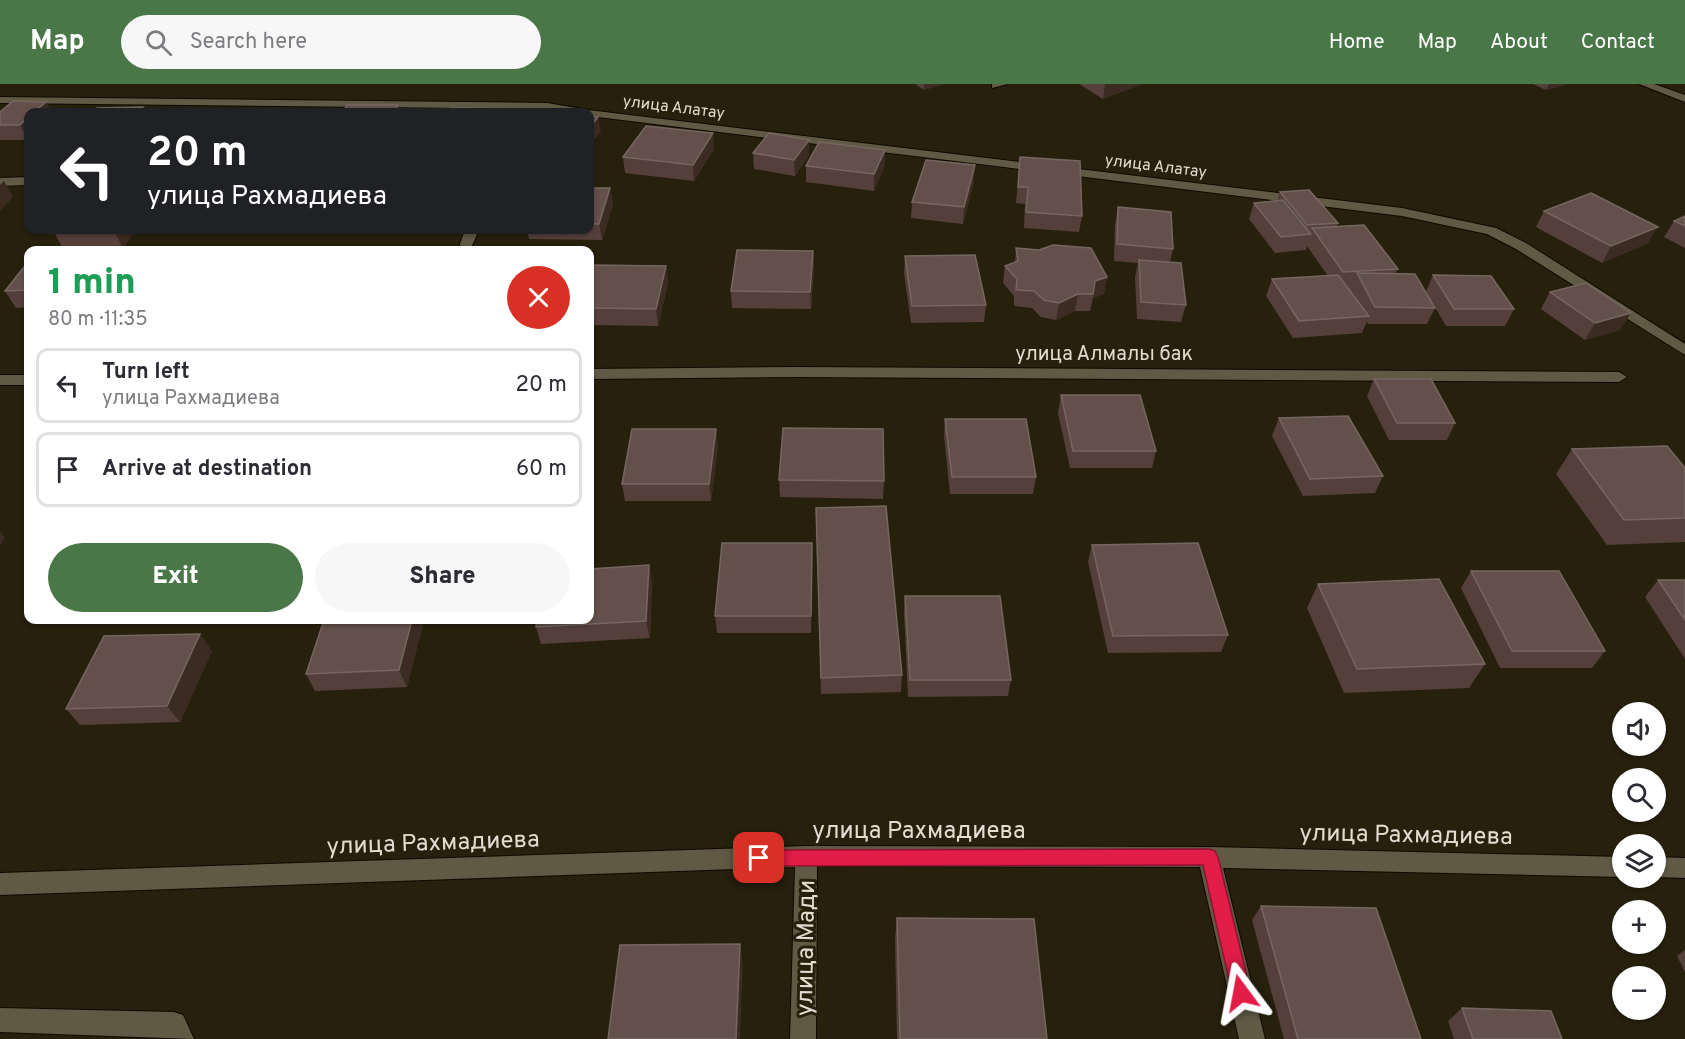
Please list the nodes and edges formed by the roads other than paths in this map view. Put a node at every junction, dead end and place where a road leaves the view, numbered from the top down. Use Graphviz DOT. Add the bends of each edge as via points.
graph roads {
  1 [pos="1644,84"];
  2 [pos="1685,99"];
  3 [pos="0,100"];
  4 [pos="559,108"];
  5 [pos="594,113"];
  6 [pos="0,182"];
  7 [pos="24,182"];
  8 [pos="1685,351"];
  9 [pos="594,374"];
  10 [pos="1618,377"];
  11 [pos="0,380"];
  12 [pos="24,380"];
  13 [pos="806,856"];
  14 [pos="1209,857"];
  15 [pos="1612,867"];
  16 [pos="1666,867"];
  17 [pos="1685,868"];
  18 [pos="0,884"];
  19 [pos="0,1020"];
  20 [pos="182,1039"];
  21 [pos="803,1039"];
  22 [pos="1252,1039"];
  1 -- 2 [label="street"];
  3 -- 4 [label="street"];
  5 -- 8 [label="street, улица Алатау" via="1402,212 1448,221 1491,231 1521,246"];
  6 -- 7 [label="street"];
  9 -- 10 [label="street, улица Алмалы бак"];
  11 -- 12 [label="street"];
  13 -- 14 [label="street, улица Рахмадиева"];
  13 -- 18 [label="street, улица Рахмадиева"];
  13 -- 21 [label="street, улица Мади"];
  14 -- 15 [label="street, улица Рахмадиева"];
  14 -- 22 [label="street"];
  16 -- 17 [label="street"];
  19 -- 20 [label="street" via="174,1024"];
}
